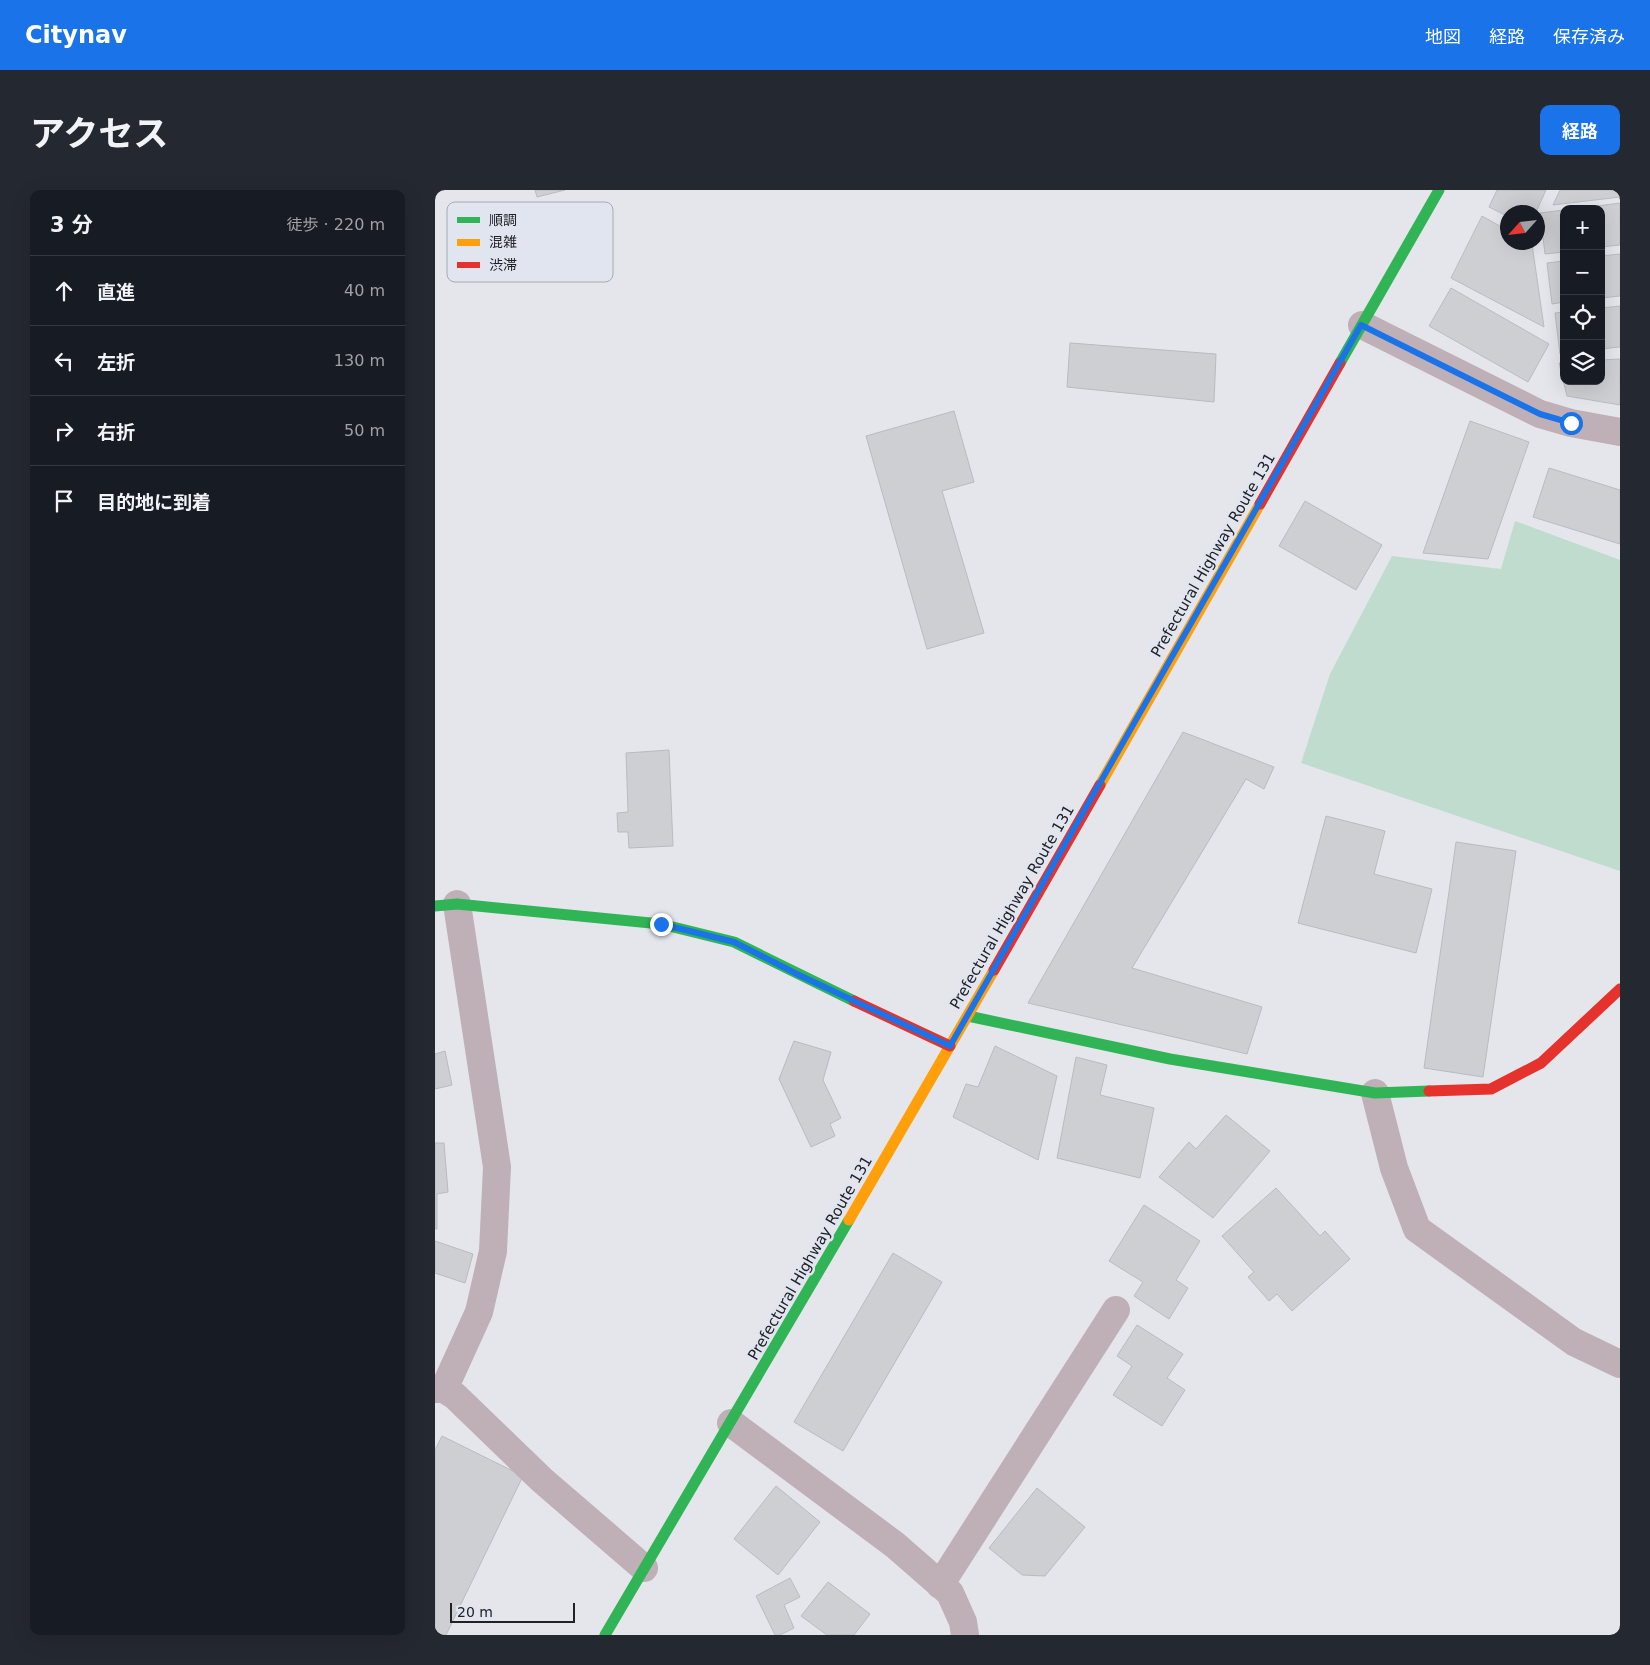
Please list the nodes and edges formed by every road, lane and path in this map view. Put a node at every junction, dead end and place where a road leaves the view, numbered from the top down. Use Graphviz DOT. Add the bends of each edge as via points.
graph roads {
  1 [pos="1439,190"];
  2 [pos="1361,325"];
  3 [pos="1620,432"];
  4 [pos="446,905"];
  5 [pos="1620,989"];
  6 [pos="968,1016"];
  7 [pos="950,1046"];
  8 [pos="1375,1093"];
  9 [pos="1116,1310"];
  10 [pos="1620,1364"];
  11 [pos="439,1389"];
  12 [pos="731,1423"];
  13 [pos="644,1568"];
  14 [pos="940,1585"];
  15 [pos="605,1635"];
  16 [pos="965,1635"];
  1 -- 2 [label="main road, Prefectural Highway Route 131"];
  2 -- 3 [label="street" via="1540,414"];
  2 -- 6 [label="main road, Prefectural Highway Route 131"];
  4 -- 7 [label="main road" via="661,924 734,942"];
  4 -- 11 [label="street" via="497,1167 493,1251 479,1312"];
  5 -- 8 [label="main road" via="1541,1063 1491,1089"];
  6 -- 7 [label="main road, Prefectural Highway Route 131"];
  6 -- 8 [label="main road" via="1170,1059"];
  7 -- 12 [label="main road, Prefectural Highway Route 131"];
  8 -- 10 [label="street" via="1394,1168 1417,1229 1574,1342"];
  9 -- 14 [label="street"];
  11 -- 13 [label="street" via="455,1396 542,1480"];
  12 -- 13 [label="main road, Prefectural Highway Route 131"];
  12 -- 14 [label="street" via="895,1545"];
  13 -- 15 [label="main road, Prefectural Highway Route 131"];
  14 -- 16 [label="street" via="950,1593"];
}
